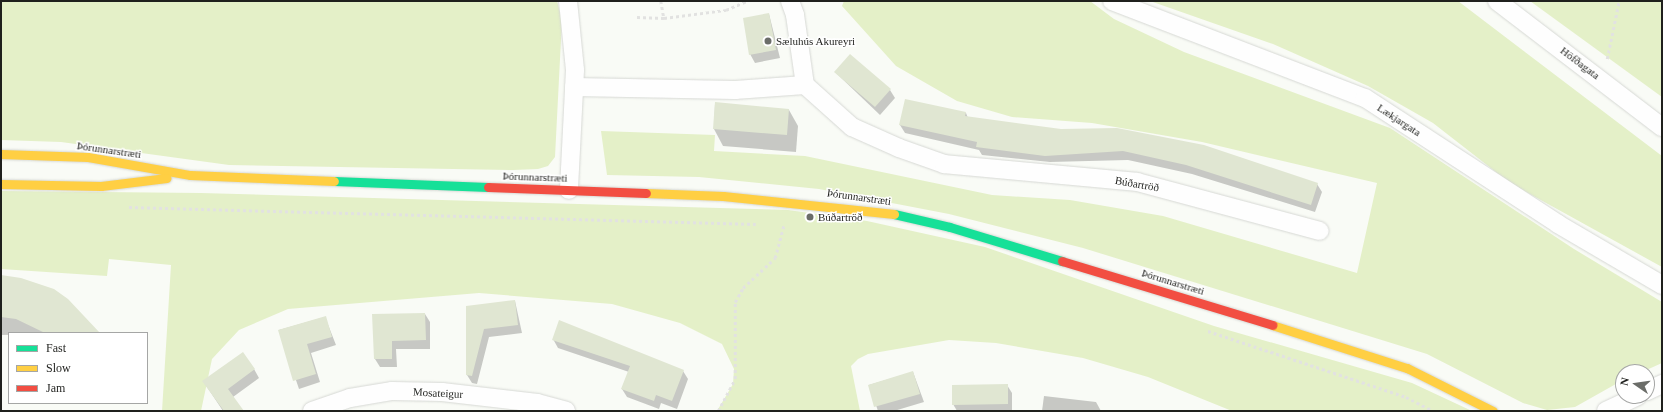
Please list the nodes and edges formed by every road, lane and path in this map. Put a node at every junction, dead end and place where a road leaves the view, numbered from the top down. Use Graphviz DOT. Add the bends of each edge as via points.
graph roads {
  1 [pos="568,1"];
  2 [pos="661,1"];
  3 [pos="747,1"];
  4 [pos="790,1"];
  5 [pos="1112,1"];
  6 [pos="1497,1"];
  7 [pos="1619,1"];
  8 [pos="637,17"];
  9 [pos="664,18"];
  10 [pos="1602,80"];
  11 [pos="805,85"];
  12 [pos="574,87"];
  13 [pos="1662,127"];
  14 [pos="1,154"];
  15 [pos="190,175"];
  16 [pos="1,184"];
  17 [pos="569,190"];
  18 [pos="788,200"];
  19 [pos="121,207"];
  20 [pos="761,224"];
  21 [pos="776,224"];
  22 [pos="784,224"];
  23 [pos="791,225"];
  24 [pos="1320,231"];
  25 [pos="1662,286"];
  26 [pos="1203,329"];
  27 [pos="1621,404"];
  28 [pos="312,411"];
  29 [pos="566,411"];
  30 [pos="718,411"];
  31 [pos="1434,411"];
  32 [pos="1493,411"];
  33 [pos="1606,411"];
  1 -- 12 [label="street"];
  2 -- 9 [label="path"];
  3 -- 9 [label="path" via="726,10"];
  4 -- 11 [label="street" via="795,15"];
  5 -- 25 [label="street, Lækjargata" via="1365,98 1558,224"];
  6 -- 10 [label="street, Höfðagata"];
  7 -- 10 [label="path"];
  8 -- 9 [label="path"];
  10 -- 13 [label="street, Höfðagata"];
  11 -- 12 [label="street" via="735,90"];
  11 -- 24 [label="street, Búðartröð" via="852,127 944,164 1137,182"];
  12 -- 17 [label="street"];
  14 -- 15 [label="street, Þórunnarstræti" via="88,157"];
  15 -- 16 [label="street, Þórunnarstræti" via="101,186"];
  15 -- 17 [label="street, Þórunnarstræti"];
  17 -- 18 [label="street, Þórunnarstræti"];
  18 -- 22 [label="path"];
  18 -- 32 [label="street, Þórunnarstræti" via="880,211 950,227 1407,368"];
  19 -- 20 [label="path"];
  21 -- 22 [label="path"];
  22 -- 23 [label="path"];
  22 -- 30 [label="path" via="775,258 743,288 735,302 735,379"];
  26 -- 31 [label="path" via="1406,397"];
  27 -- 33 [label="street"];
  28 -- 29 [label="street, Mosateigur" via="350,398 392,391 442,392 537,403"];
}
